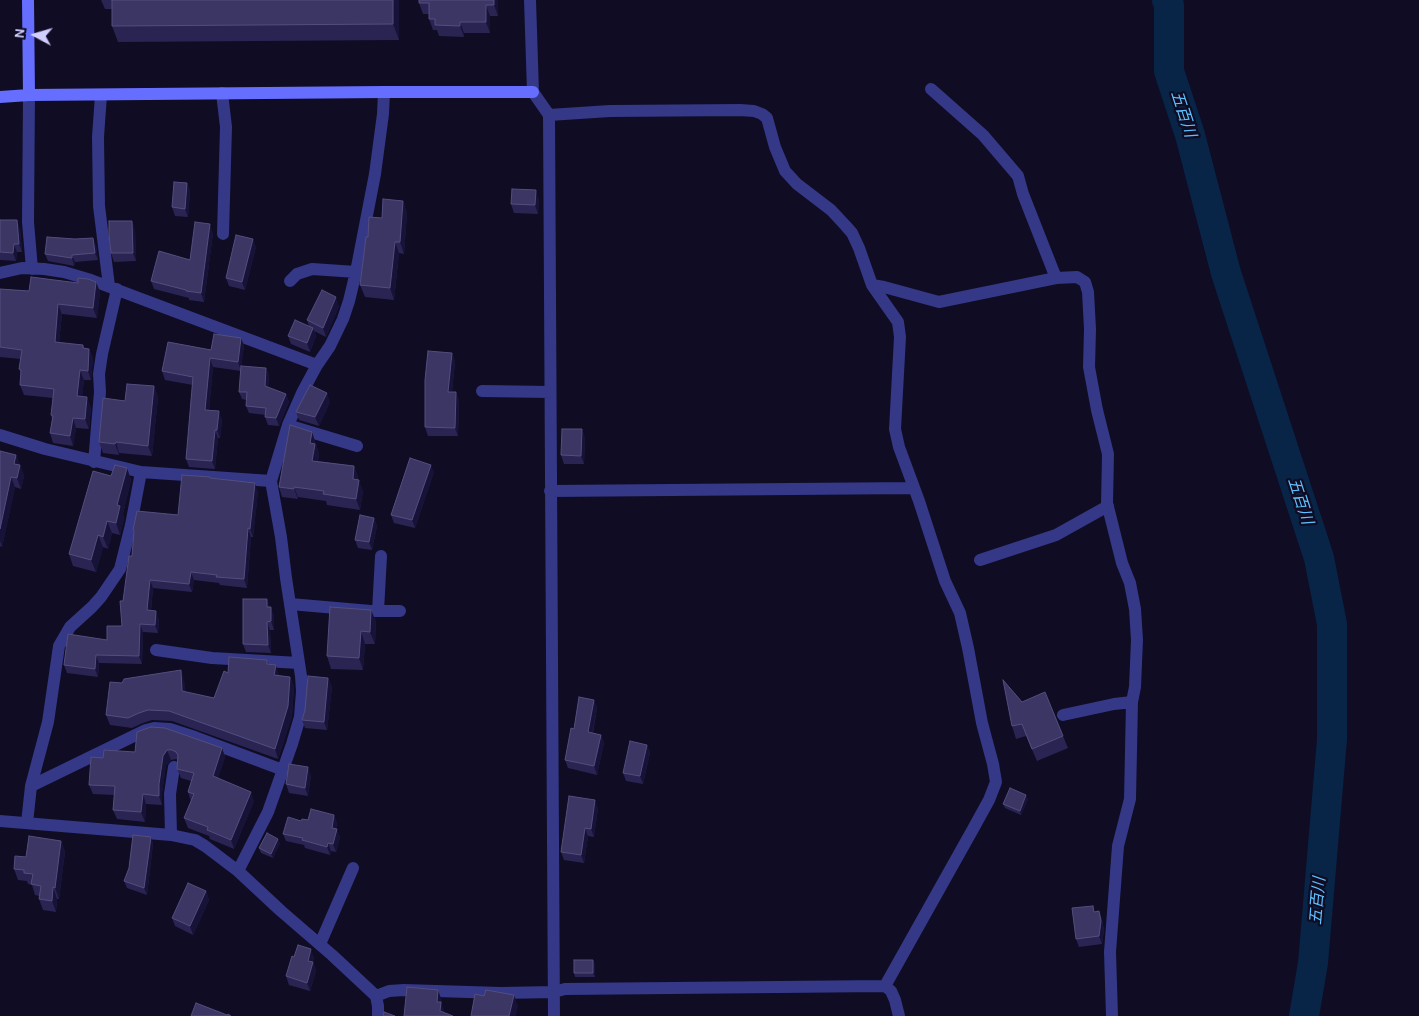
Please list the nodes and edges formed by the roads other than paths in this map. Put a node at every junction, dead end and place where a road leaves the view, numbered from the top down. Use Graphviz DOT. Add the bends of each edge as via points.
graph roads {
  1 [pos="28,0"];
  2 [pos="530,0"];
  3 [pos="931,89"];
  4 [pos="384,92"];
  5 [pos="533,92"];
  6 [pos="222,93"];
  7 [pos="28,95"];
  8 [pos="101,95"];
  9 [pos="0,97"];
  10 [pos="549,115"];
  11 [pos="223,234"];
  12 [pos="32,269"];
  13 [pos="356,272"];
  14 [pos="0,273"];
  15 [pos="1056,278"];
  16 [pos="290,281"];
  17 [pos="872,285"];
  18 [pos="113,288"];
  19 [pos="317,365"];
  20 [pos="482,391"];
  21 [pos="550,392"];
  22 [pos="288,425"];
  23 [pos="0,435"];
  24 [pos="356,446"];
  25 [pos="94,462"];
  26 [pos="141,472"];
  27 [pos="271,481"];
  28 [pos="914,488"];
  29 [pos="550,490"];
  30 [pos="1108,506"];
  31 [pos="381,556"];
  32 [pos="980,560"];
  33 [pos="290,604"];
  34 [pos="378,612"];
  35 [pos="400,612"];
  36 [pos="156,650"];
  37 [pos="299,663"];
  38 [pos="1132,702"];
  39 [pos="1063,715"];
  40 [pos="174,767"];
  41 [pos="283,770"];
  42 [pos="32,786"];
  43 [pos="0,821"];
  44 [pos="26,823"];
  45 [pos="171,835"];
  46 [pos="353,868"];
  47 [pos="238,871"];
  48 [pos="320,944"];
  49 [pos="885,986"];
  50 [pos="554,992"];
  51 [pos="376,996"];
  52 [pos="378,1016"];
  53 [pos="554,1016"];
  54 [pos="899,1016"];
  55 [pos="1112,1016"];
  1 -- 7 [label="street"];
  2 -- 5 [label="street"];
  3 -- 15 [label="street" via="983,135 1018,176"];
  4 -- 5 [label="street"];
  4 -- 6 [label="street"];
  4 -- 13 [label="street" via="375,174"];
  5 -- 10 [label="street"];
  6 -- 8 [label="street"];
  6 -- 11 [label="street" via="226,127"];
  7 -- 8 [label="street"];
  7 -- 9 [label="street"];
  7 -- 12 [label="street" via="28,222"];
  8 -- 18 [label="street" via="99,206"];
  10 -- 17 [label="street" via="740,110 762,114 767,118 785,171 796,184 846,224 859,248"];
  10 -- 21 [label="street"];
  12 -- 14 [label="street"];
  12 -- 18 [label="street" via="64,272"];
  13 -- 16 [label="street" via="312,269 296,274"];
  13 -- 19 [label="street" via="343,318"];
  15 -- 17 [label="street" via="939,302"];
  15 -- 30 [label="street" via="1077,277 1084,282 1088,292 1089,367 1108,454"];
  17 -- 28 [label="street" via="898,322 895,429 898,447"];
  18 -- 19 [label="street"];
  18 -- 25 [label="street" via="100,367"];
  19 -- 22 [label="street"];
  20 -- 21 [label="street"];
  21 -- 29 [label="street"];
  22 -- 24 [label="street"];
  22 -- 27 [label="street"];
  23 -- 25 [label="street"];
  25 -- 26 [label="street"];
  26 -- 27 [label="street"];
  26 -- 42 [label="street" via="120,569 101,597 70,627 59,646 48,722"];
  27 -- 33 [label="street"];
  28 -- 29 [label="street"];
  28 -- 49 [label="street" via="945,581 960,612 996,782"];
  29 -- 50 [label="street"];
  30 -- 32 [label="street" via="1056,535"];
  30 -- 38 [label="street" via="1135,609 1137,640"];
  31 -- 34 [label="street"];
  33 -- 34 [label="street"];
  33 -- 37 [label="street"];
  34 -- 35 [label="street"];
  36 -- 37 [label="street" via="212,658"];
  37 -- 41 [label="street" via="300,717"];
  38 -- 39 [label="street"];
  38 -- 55 [label="street" via="1130,799 1118,846 1110,952"];
  40 -- 45 [label="street" via="170,794"];
  41 -- 42 [label="street" via="195,737 154,728"];
  41 -- 47 [label="street" via="268,812"];
  42 -- 44 [label="street"];
  43 -- 44 [label="street"];
  44 -- 45 [label="street"];
  45 -- 47 [label="street" via="195,840"];
  46 -- 48 [label="street"];
  47 -- 48 [label="street"];
  48 -- 51 [label="street"];
  49 -- 50 [label="street" via="565,989"];
  49 -- 54 [label="street" via="891,991"];
  50 -- 51 [label="street" via="404,990"];
  50 -- 53 [label="street"];
  51 -- 52 [label="street"];
}
